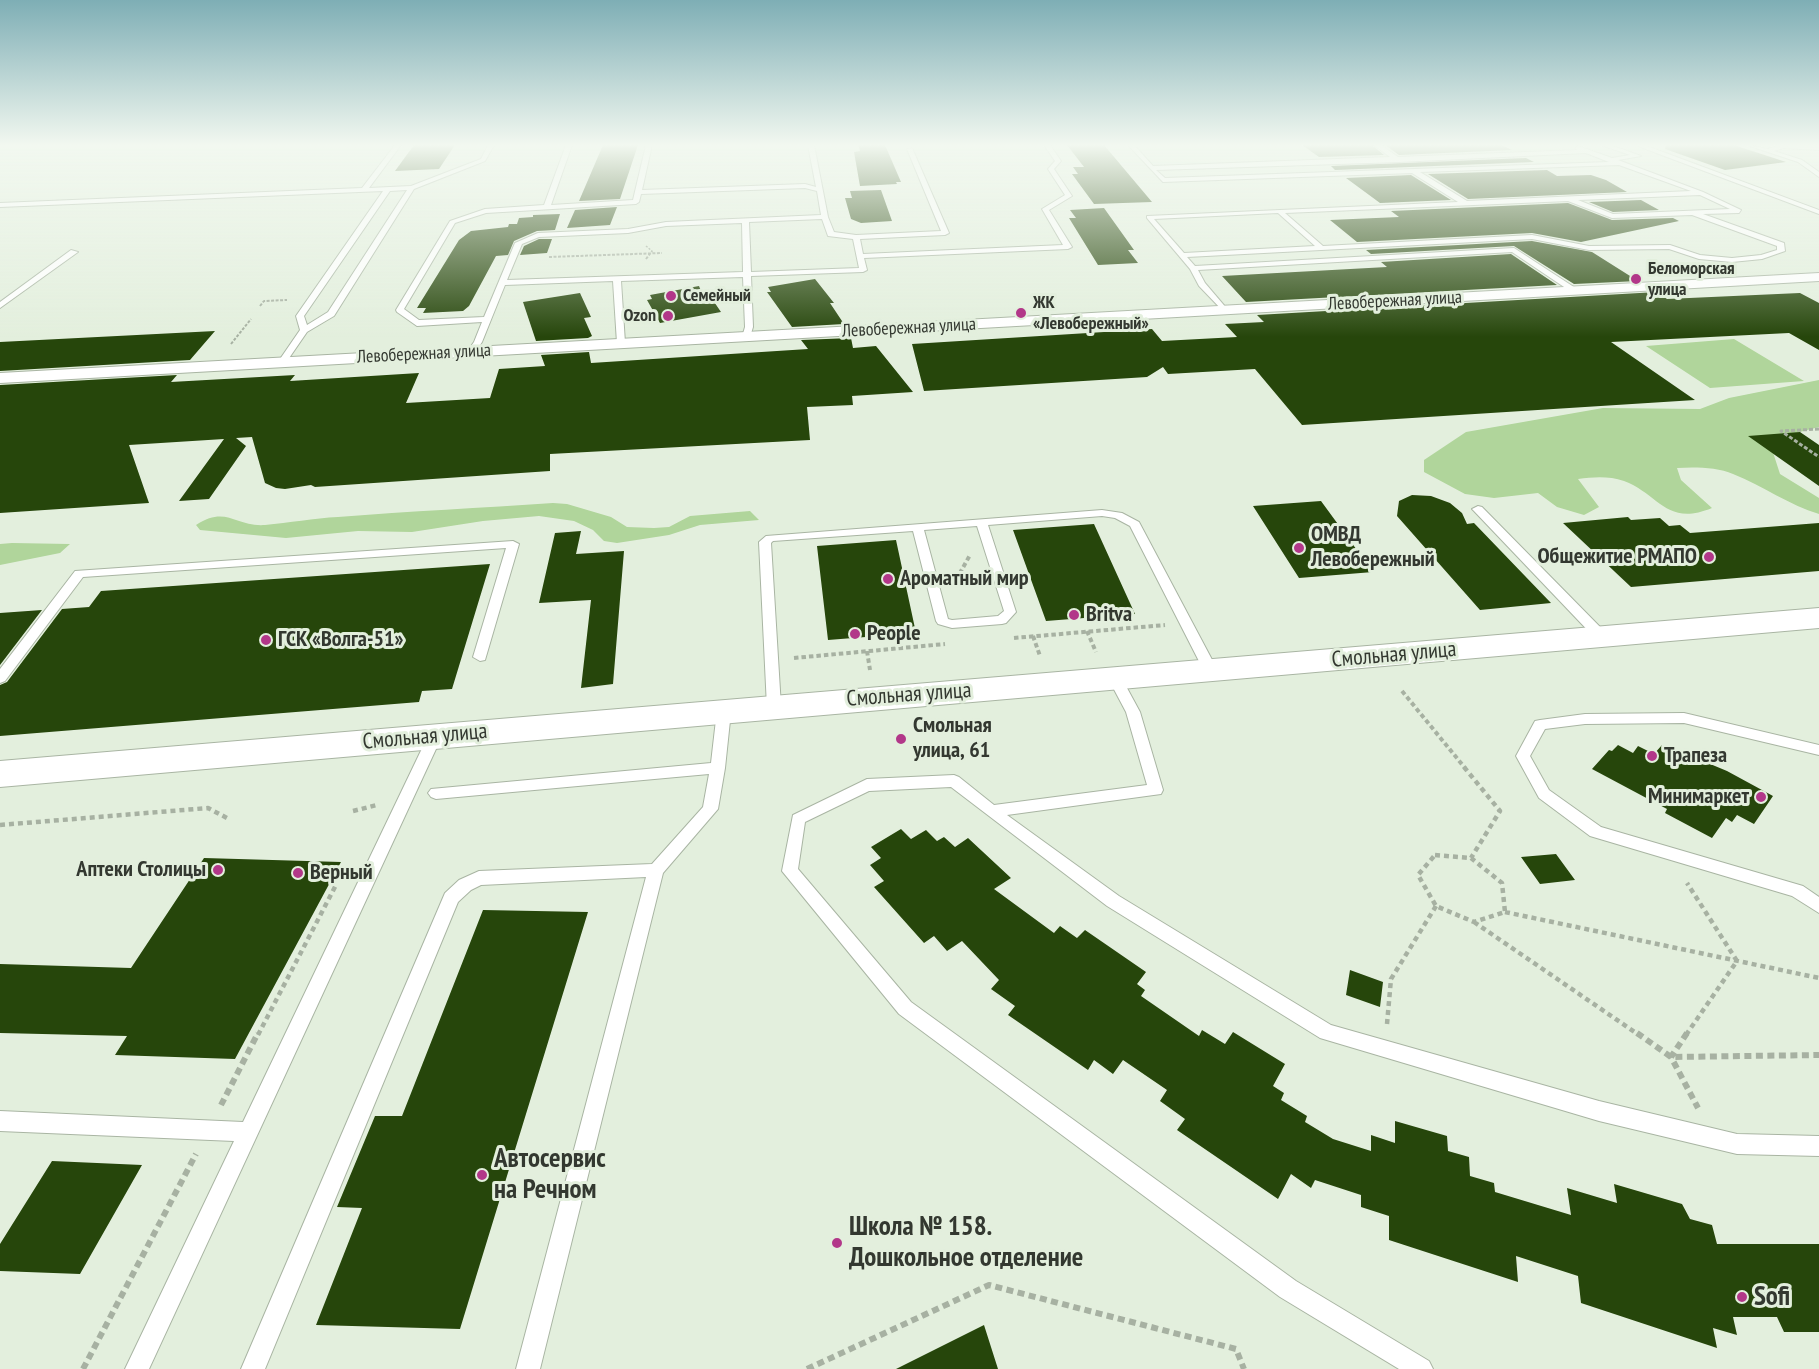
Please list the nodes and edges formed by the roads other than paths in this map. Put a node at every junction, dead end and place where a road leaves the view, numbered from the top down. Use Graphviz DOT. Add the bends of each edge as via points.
graph roads {
  1 [pos="374,209"];
  2 [pos="399,209"];
  3 [pos="518,209"];
  4 [pos="823,209"];
  5 [pos="935,209"];
  6 [pos="1045,209"];
  7 [pos="1328,209"];
  8 [pos="1593,209"];
  9 [pos="1735,209"];
  10 [pos="1279,211"];
  11 [pos="1693,213"];
  12 [pos="825,217"];
  13 [pos="745,221"];
  14 [pos="936,234"];
  15 [pos="856,237"];
  16 [pos="1320,248"];
  17 [pos="74,252"];
  18 [pos="943,252"];
  19 [pos="1182,255"];
  20 [pos="860,256"];
  21 [pos="1193,268"];
  22 [pos="749,274"];
  23 [pos="1819,277"];
  24 [pos="617,279"];
  25 [pos="503,283"];
  26 [pos="1576,291"];
  27 [pos="0,306"];
  28 [pos="1224,310"];
  29 [pos="488,319"];
  30 [pos="304,330"];
  31 [pos="746,337"];
  32 [pos="621,344"];
  33 [pos="471,352"];
  34 [pos="282,362"];
  35 [pos="0,378"];
  36 [pos="1478,509"];
  37 [pos="981,522"];
  38 [pos="918,527"];
  39 [pos="1819,618"];
  40 [pos="1601,636"];
  41 [pos="480,657"];
  42 [pos="1210,671"];
  43 [pos="0,678"];
  44 [pos="1116,680"];
  45 [pos="774,707"];
  46 [pos="724,711"];
  47 [pos="435,736"];
  48 [pos="1819,750"];
  49 [pos="718,768"];
  50 [pos="0,774"];
  51 [pos="436,793"];
  52 [pos="991,811"];
  53 [pos="656,870"];
  54 [pos="1819,906"];
  55 [pos="0,1121"];
  56 [pos="249,1131"];
  57 [pos="1819,1146"];
  58 [pos="137,1369"];
  59 [pos="253,1369"];
  60 [pos="528,1369"];
  61 [pos="1421,1369"];
  1 -- 30 [label="lane" via="300,316"];
  2 -- 30 [label="lane" via="331,314"];
  3 -- 29 [label="lane" via="485,211 452,222 400,310 417,323"];
  4 -- 12 [label="lane"];
  5 -- 14 [label="lane" via="945,233"];
  6 -- 18 [label="lane" via="1068,247"];
  7 -- 10 [label="lane"];
  8 -- 11 [label="lane" via="1612,216"];
  9 -- 11 [label="lane" via="1739,211"];
  10 -- 16 [label="lane"];
  10 -- 19 [label="lane" via="1149,217"];
  11 -- 16 [label="lane" via="1781,245 1781,251 1732,260 1699,257 1670,247 1589,248 1532,237"];
  12 -- 13 [label="lane"];
  12 -- 15 [label="lane" via="831,234"];
  13 -- 22 [label="lane"];
  13 -- 25 [label="lane" via="538,235 519,243"];
  14 -- 15 [label="lane"];
  14 -- 18 [label="lane"];
  15 -- 20 [label="lane"];
  16 -- 19 [label="lane"];
  17 -- 27 [label="lane"];
  18 -- 20 [label="lane"];
  19 -- 21 [label="lane"];
  20 -- 22 [label="lane" via="863,270"];
  21 -- 26 [label="lane" via="1514,250"];
  21 -- 28 [label="lane"];
  22 -- 24 [label="lane"];
  22 -- 31 [label="lane"];
  23 -- 26 [label="street, Левобережная улица"];
  24 -- 25 [label="lane"];
  24 -- 32 [label="lane"];
  25 -- 29 [label="lane"];
  26 -- 28 [label="street, Левобережная улица"];
  28 -- 31 [label="street, Левобережная улица"];
  29 -- 33 [label="lane"];
  30 -- 34 [label="lane"];
  31 -- 32 [label="street, Левобережная улица"];
  32 -- 33 [label="street, Левобережная улица"];
  33 -- 34 [label="street, Левобережная улица"];
  34 -- 35 [label="street, Левобережная улица"];
  36 -- 40 [label="lane"];
  37 -- 38 [label="lane"];
  37 -- 38 [label="lane" via="1010,614 1002,620 952,624 942,621"];
  37 -- 42 [label="lane" via="1102,513 1128,519 1135,524"];
  38 -- 45 [label="lane" via="765,542"];
  39 -- 40 [label="street, Смольная улица"];
  40 -- 42 [label="street, Смольная улица"];
  41 -- 43 [label="lane" via="513,544 79,574"];
  42 -- 44 [label="street, Смольная улица"];
  44 -- 45 [label="street, Смольная улица"];
  44 -- 52 [label="lane" via="1133,712 1156,790"];
  45 -- 46 [label="street, Смольная улица"];
  46 -- 47 [label="street, Смольная улица"];
  46 -- 49 [label="lane"];
  47 -- 50 [label="street, Смольная улица"];
  47 -- 56 [label="lane"];
  48 -- 54 [label="lane" via="1684,718 1585,719 1540,725 1523,756 1544,794 1596,832 1797,891"];
  49 -- 51 [label="lane"];
  49 -- 53 [label="lane" via="710,809"];
  52 -- 57 [label="lane" via="1113,901 1327,1032 1599,1111 1737,1144"];
  52 -- 61 [label="lane" via="954,781 867,784 798,819 790,872 905,1008 1288,1289"];
  53 -- 59 [label="lane" via="479,878 451,898"];
  53 -- 60 [label="lane"];
  55 -- 56 [label="lane"];
  56 -- 58 [label="lane"];
}
